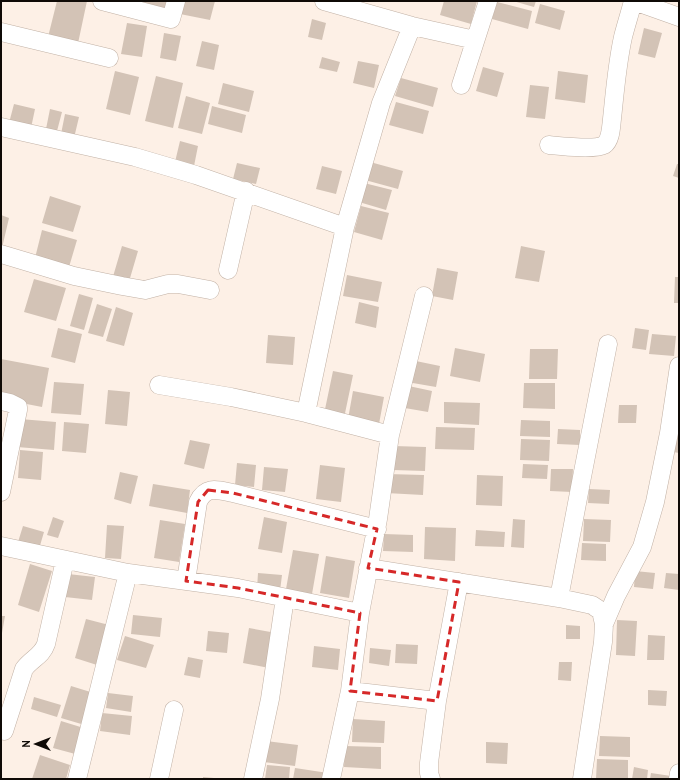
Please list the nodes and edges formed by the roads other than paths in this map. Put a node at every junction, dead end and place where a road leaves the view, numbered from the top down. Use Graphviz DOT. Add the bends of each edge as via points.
graph roads {
  1 [pos="102,1"];
  2 [pos="176,1"];
  3 [pos="324,1"];
  4 [pos="488,1"];
  5 [pos="634,1"];
  6 [pos="679,17"];
  7 [pos="412,26"];
  8 [pos="1,32"];
  9 [pos="475,40"];
  10 [pos="109,58"];
  11 [pos="461,85"];
  12 [pos="1,127"];
  13 [pos="549,145"];
  14 [pos="246,191"];
  15 [pos="345,227"];
  16 [pos="1,254"];
  17 [pos="228,270"];
  18 [pos="210,290"];
  19 [pos="424,296"];
  20 [pos="608,344"];
  21 [pos="679,366"];
  22 [pos="159,385"];
  23 [pos="1,401"];
  24 [pos="306,413"];
  25 [pos="390,436"];
  26 [pos="1,492"];
  27 [pos="377,529"];
  28 [pos="1,546"];
  29 [pos="65,560"];
  30 [pos="368,568"];
  31 [pos="128,573"];
  32 [pos="186,581"];
  33 [pos="459,582"];
  34 [pos="285,598"];
  35 [pos="559,598"];
  36 [pos="360,613"];
  37 [pos="604,624"];
  38 [pos="350,691"];
  39 [pos="437,701"];
  40 [pos="174,710"];
  41 [pos="4,731"];
  42 [pos="679,773"];
  43 [pos="77,779"];
  44 [pos="159,779"];
  45 [pos="253,779"];
  46 [pos="332,779"];
  47 [pos="431,779"];
  48 [pos="582,779"];
  49 [pos="678,779"];
  1 -- 2 [label="street" via="171,19"];
  3 -- 7 [label="street"];
  4 -- 9 [label="street"];
  5 -- 6 [label="street"];
  5 -- 13 [label="street" via="623,36 608,141 603,145 590,147"];
  7 -- 9 [label="street"];
  7 -- 15 [label="street" via="381,104"];
  8 -- 10 [label="street"];
  9 -- 11 [label="street"];
  12 -- 14 [label="street" via="136,157"];
  14 -- 15 [label="street"];
  14 -- 17 [label="street"];
  15 -- 24 [label="street"];
  16 -- 18 [label="street" via="74,276 145,290 178,284"];
  19 -- 25 [label="street"];
  20 -- 35 [label="street"];
  21 -- 37 [label="street" via="669,433 653,510 642,547"];
  22 -- 24 [label="street"];
  23 -- 26 [label="street" via="18,407"];
  24 -- 25 [label="street"];
  25 -- 27 [label="street"];
  27 -- 30 [label="street"];
  27 -- 32 [label="street" via="228,492 208,490 202,494 198,502"];
  28 -- 29 [label="street"];
  29 -- 31 [label="street"];
  29 -- 41 [label="street" via="46,644 40,654 24,669"];
  30 -- 33 [label="street"];
  30 -- 36 [label="street"];
  31 -- 32 [label="street"];
  31 -- 43 [label="street"];
  32 -- 34 [label="street"];
  33 -- 35 [label="street"];
  33 -- 39 [label="street"];
  34 -- 36 [label="street"];
  34 -- 45 [label="street" via="270,699"];
  35 -- 37 [label="street" via="592,605 601,611"];
  36 -- 38 [label="street"];
  37 -- 48 [label="street"];
  38 -- 39 [label="street"];
  38 -- 46 [label="street"];
  39 -- 47 [label="street" via="428,763"];
  40 -- 44 [label="street"];
  42 -- 49 [label="street"];
}
